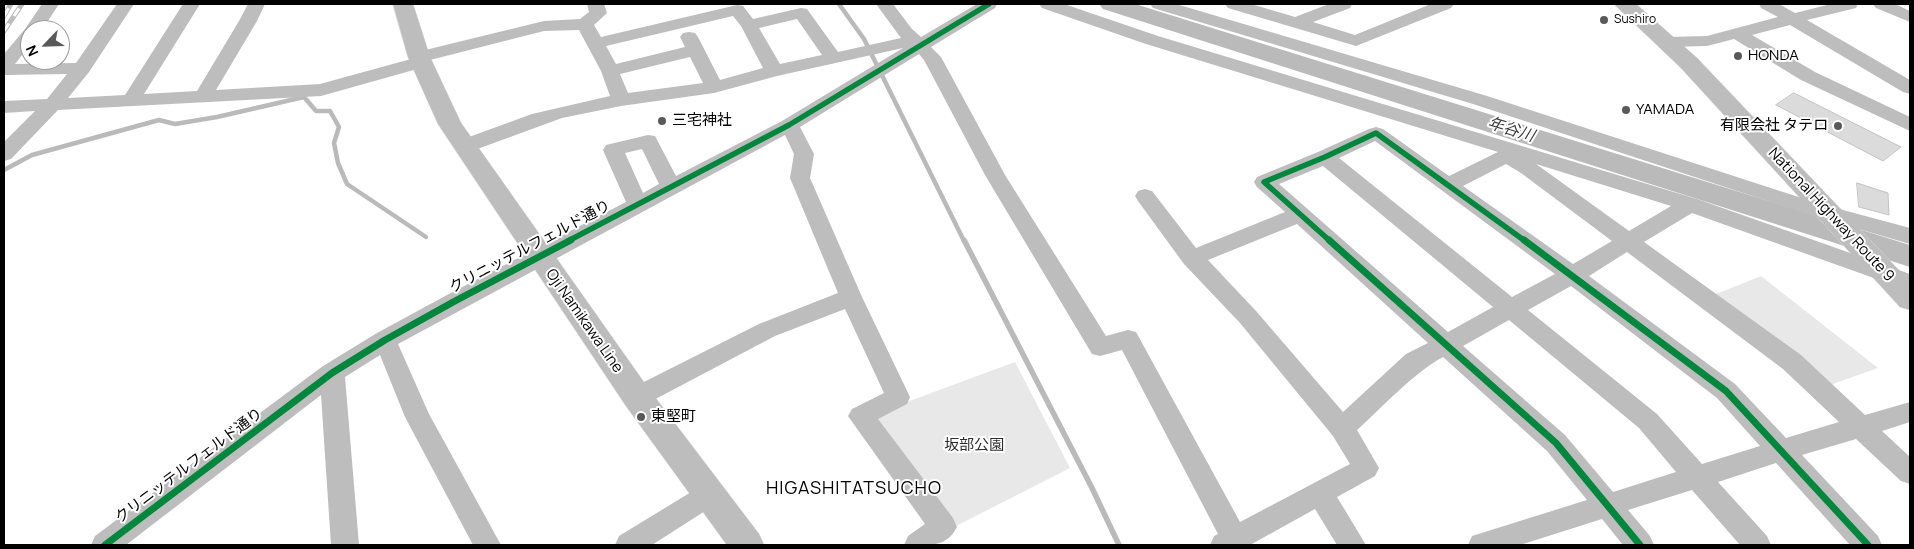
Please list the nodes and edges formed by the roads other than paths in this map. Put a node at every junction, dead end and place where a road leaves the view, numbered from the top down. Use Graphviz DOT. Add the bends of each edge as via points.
graph roads {
  1 [pos="50,4"];
  2 [pos="125,4"];
  3 [pos="191,4"];
  4 [pos="256,4"];
  5 [pos="403,4"];
  6 [pos="595,4"];
  7 [pos="884,4"];
  8 [pos="989,4"];
  9 [pos="1048,4"];
  10 [pos="1159,4"];
  11 [pos="1344,4"];
  12 [pos="1445,4"];
  13 [pos="1624,4"];
  14 [pos="1767,4"];
  15 [pos="1850,4"];
  16 [pos="1882,4"];
  17 [pos="1244,5"];
  18 [pos="740,7"];
  19 [pos="1910,17"];
  20 [pos="1793,19"];
  21 [pos="40,20"];
  22 [pos="682,23"];
  23 [pos="1296,23"];
  24 [pos="585,24"];
  25 [pos="749,25"];
  26 [pos="1738,34"];
  27 [pos="1666,42"];
  28 [pos="596,43"];
  29 [pos="920,45"];
  30 [pos="20,46"];
  31 [pos="696,50"];
  32 [pos="833,58"];
  33 [pos="420,60"];
  34 [pos="4,68"];
  35 [pos="82,68"];
  36 [pos="610,71"];
  37 [pos="774,71"];
  38 [pos="1908,84"];
  39 [pos="714,87"];
  40 [pos="203,96"];
  41 [pos="131,100"];
  42 [pos="621,100"];
  43 [pos="1861,101"];
  44 [pos="52,105"];
  45 [pos="4,107"];
  46 [pos="789,125"];
  47 [pos="1910,125"];
  48 [pos="465,146"];
  49 [pos="4,154"];
  50 [pos="1325,157"];
  51 [pos="1448,185"];
  52 [pos="671,187"];
  53 [pos="1145,196"];
  54 [pos="638,204"];
  55 [pos="1690,204"];
  56 [pos="1301,214"];
  57 [pos="1833,216"];
  58 [pos="1910,236"];
  59 [pos="1628,242"];
  60 [pos="539,256"];
  61 [pos="1192,258"];
  62 [pos="1572,275"];
  63 [pos="1893,276"];
  64 [pos="851,297"];
  65 [pos="1910,300"];
  66 [pos="1511,309"];
  67 [pos="384,340"];
  68 [pos="1444,344"];
  69 [pos="332,373"];
  70 [pos="637,397"];
  71 [pos="1910,412"];
  72 [pos="1862,427"];
  73 [pos="1342,428"];
  74 [pos="1782,450"];
  75 [pos="1910,473"];
  76 [pos="1698,476"];
  77 [pos="1319,493"];
  78 [pos="710,494"];
  79 [pos="1609,506"];
  80 [pos="1524,540"];
  81 [pos="1230,542"];
  82 [pos="105,545"];
  83 [pos="345,545"];
  84 [pos="487,545"];
  85 [pos="630,545"];
  86 [pos="747,545"];
  87 [pos="918,545"];
  88 [pos="1352,545"];
  89 [pos="1482,545"];
  90 [pos="1640,545"];
  91 [pos="1757,545"];
  92 [pos="1868,545"];
  1 -- 21 [label="street"];
  2 -- 35 [label="street"];
  3 -- 41 [label="street"];
  4 -- 40 [label="street"];
  5 -- 33 [label="main road, Oji Namikawa Line"];
  6 -- 24 [label="street" via="598,13"];
  7 -- 29 [label="street" via="906,33"];
  8 -- 29 [label="street, クリニッテルフェルド通り"];
  9 -- 55 [label="street" via="1152,40"];
  10 -- 57 [label="street" via="1480,100"];
  11 -- 23 [label="street"];
  12 -- 23 [label="street" via="1356,41"];
  13 -- 27 [label="main road, National Highway Route 9"];
  14 -- 20 [label="street"];
  15 -- 20 [label="street"];
  16 -- 19 [label="street"];
  17 -- 23 [label="street"];
  18 -- 22 [label="street"];
  18 -- 25 [label="street"];
  20 -- 26 [label="street"];
  20 -- 38 [label="street"];
  22 -- 28 [label="street"];
  22 -- 31 [label="street"];
  24 -- 28 [label="street"];
  24 -- 33 [label="street" via="544,26"];
  25 -- 32 [label="street" via="801,13"];
  25 -- 37 [label="street"];
  26 -- 27 [label="street" via="1707,41"];
  26 -- 43 [label="street" via="1808,76"];
  27 -- 57 [label="main road, National Highway Route 9"];
  28 -- 36 [label="street"];
  29 -- 32 [label="street" via="907,42"];
  29 -- 46 [label="street, クリニッテルフェルド通り"];
  29 -- 81 [label="street" via="932,57 995,175 1100,347 1128,339"];
  30 -- 34 [label="street"];
  31 -- 36 [label="street"];
  31 -- 39 [label="street"];
  32 -- 37 [label="street"];
  33 -- 40 [label="street" via="321,90"];
  33 -- 48 [label="main road, Oji Namikawa Line" via="450,124"];
  34 -- 35 [label="street"];
  35 -- 44 [label="street"];
  36 -- 42 [label="street"];
  37 -- 39 [label="street"];
  38 -- 43 [label="street"];
  39 -- 42 [label="street"];
  40 -- 41 [label="street"];
  41 -- 44 [label="street"];
  42 -- 48 [label="street" via="539,118"];
  43 -- 47 [label="street"];
  44 -- 45 [label="street"];
  44 -- 49 [label="street"];
  46 -- 52 [label="street, クリニッテルフェルド通り"];
  46 -- 64 [label="street" via="804,154 800,178"];
  48 -- 60 [label="main road, Oji Namikawa Line"];
  50 -- 51 [label="street" via="1376,133"];
  50 -- 56 [label="street" via="1264,182"];
  50 -- 66 [label="street"];
  51 -- 59 [label="street" via="1506,156 1528,168"];
  51 -- 62 [label="street"];
  52 -- 54 [label="street, クリニッテルフェルド通り"];
  52 -- 54 [label="street" via="648,140 613,150"];
  53 -- 61 [label="street"];
  54 -- 60 [label="street, クリニッテルフェルド通り"];
  55 -- 59 [label="street"];
  55 -- 63 [label="street"];
  56 -- 61 [label="street"];
  56 -- 68 [label="street"];
  57 -- 58 [label="street"];
  57 -- 63 [label="main road, National Highway Route 9"];
  59 -- 62 [label="street"];
  59 -- 72 [label="street" via="1792,362"];
  60 -- 67 [label="street, クリニッテルフェルド通り"];
  60 -- 70 [label="main road, Oji Namikawa Line"];
  61 -- 73 [label="street" via="1248,317"];
  62 -- 66 [label="street"];
  62 -- 74 [label="street" via="1726,391"];
  63 -- 65 [label="main road, National Highway Route 9"];
  64 -- 70 [label="street" via="767,330"];
  64 -- 87 [label="street" via="898,397 861,416 943,527"];
  66 -- 68 [label="street"];
  66 -- 76 [label="street" via="1648,421"];
  67 -- 69 [label="street, クリニッテルフェルド通り"];
  67 -- 84 [label="street" via="418,417"];
  68 -- 73 [label="street" via="1415,360"];
  68 -- 79 [label="street" via="1556,443"];
  69 -- 82 [label="street, クリニッテルフェルド通り"];
  69 -- 83 [label="street"];
  70 -- 78 [label="main road, Oji Namikawa Line"];
  71 -- 72 [label="street"];
  72 -- 74 [label="street"];
  72 -- 75 [label="street"];
  73 -- 77 [label="street" via="1366,468"];
  74 -- 76 [label="street"];
  74 -- 92 [label="street"];
  76 -- 79 [label="street"];
  76 -- 91 [label="street"];
  77 -- 81 [label="street"];
  77 -- 88 [label="street"];
  78 -- 85 [label="street"];
  78 -- 86 [label="main road, Oji Namikawa Line"];
  79 -- 80 [label="street"];
  79 -- 90 [label="street"];
  80 -- 89 [label="street"];
}
